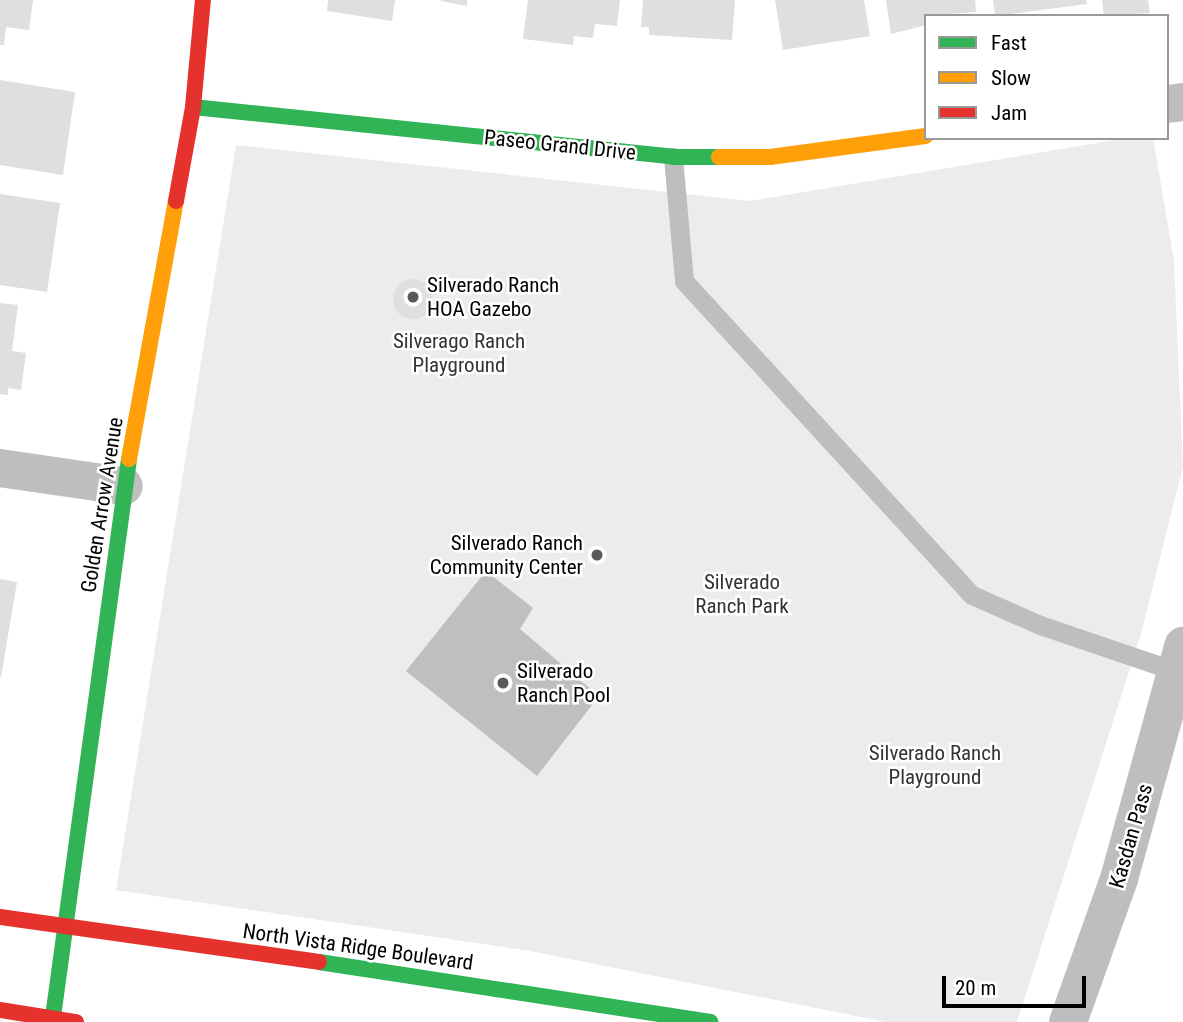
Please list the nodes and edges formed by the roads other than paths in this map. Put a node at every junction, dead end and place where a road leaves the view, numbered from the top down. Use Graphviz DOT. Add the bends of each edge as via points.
graph roads {
  1 [pos="203,0"];
  2 [pos="194,107"];
  3 [pos="924,136"];
  4 [pos="673,157"];
  5 [pos="0,468"];
  6 [pos="124,486"];
  7 [pos="1180,659"];
  8 [pos="0,917"];
  9 [pos="64,927"];
  10 [pos="0,1010"];
  11 [pos="53,1020"];
  12 [pos="78,1022"];
  13 [pos="710,1022"];
  14 [pos="1068,1022"];
  1 -- 2 [label="street, Golden Arrow Avenue"];
  2 -- 4 [label="street, Paseo Grand Drive"];
  2 -- 6 [label="street, Golden Arrow Avenue"];
  3 -- 4 [label="street, Paseo Grand Drive" via="769,157"];
  4 -- 7 [label="lane" via="684,281 972,595 1040,625"];
  5 -- 6 [label="street"];
  6 -- 9 [label="street, Golden Arrow Avenue"];
  7 -- 14 [label="street, Kasdan Pass" via="1119,879"];
  8 -- 9 [label="street, North Vista Ridge Boulevard"];
  9 -- 11 [label="street, Golden Arrow Avenue"];
  9 -- 13 [label="street, North Vista Ridge Boulevard"];
  10 -- 11 [label="street"];
  11 -- 12 [label="street"];
}
